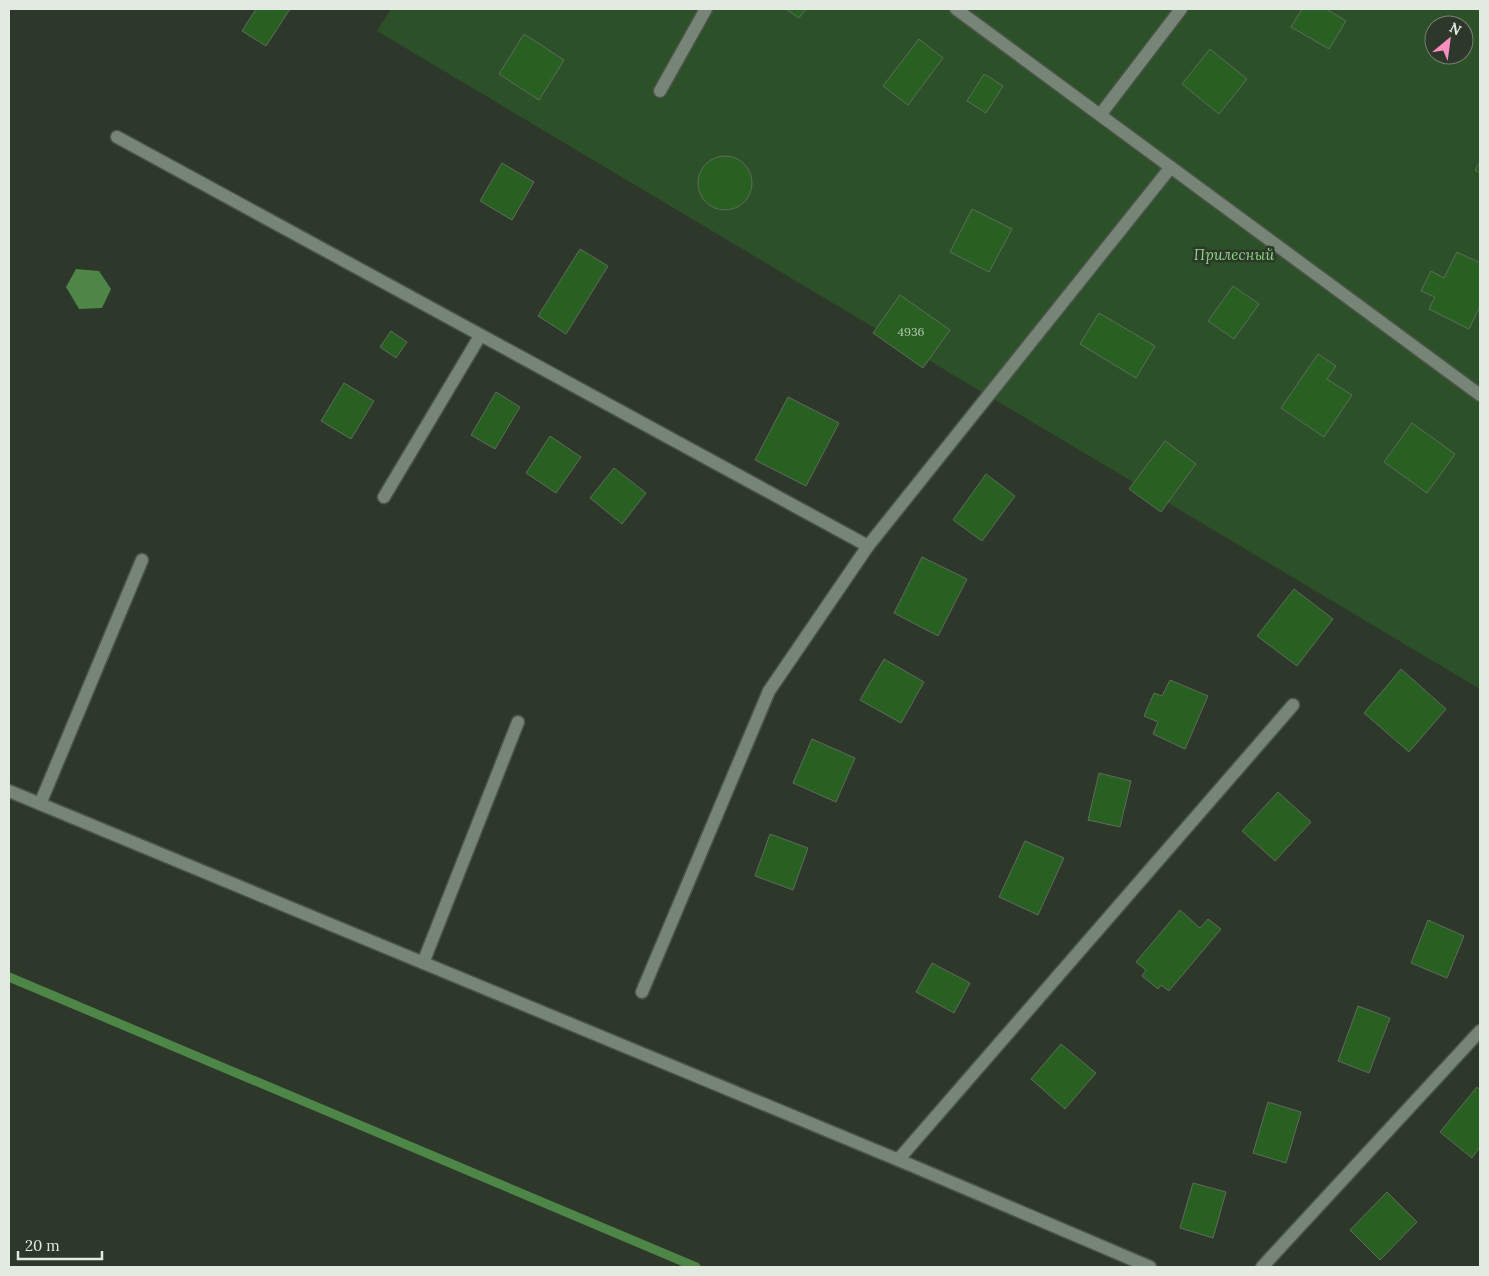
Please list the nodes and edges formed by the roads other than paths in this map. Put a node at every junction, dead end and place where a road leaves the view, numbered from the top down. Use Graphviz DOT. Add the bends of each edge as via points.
graph roads {
  1 [pos="706,9"];
  2 [pos="956,9"];
  3 [pos="1181,9"];
  4 [pos="660,90"];
  5 [pos="1100,115"];
  6 [pos="117,137"];
  7 [pos="1171,167"];
  8 [pos="480,336"];
  9 [pos="1480,395"];
  10 [pos="384,497"];
  11 [pos="868,546"];
  12 [pos="142,560"];
  13 [pos="1293,705"];
  14 [pos="518,722"];
  15 [pos="9,791"];
  16 [pos="40,804"];
  17 [pos="423,962"];
  18 [pos="642,992"];
  19 [pos="1480,1031"];
  20 [pos="898,1160"];
  21 [pos="1150,1267"];
  22 [pos="1262,1267"];
  1 -- 4 [label="street"];
  2 -- 5 [label="street"];
  3 -- 5 [label="street"];
  5 -- 7 [label="street"];
  6 -- 8 [label="street"];
  7 -- 9 [label="street"];
  7 -- 11 [label="street"];
  8 -- 10 [label="street"];
  8 -- 11 [label="street"];
  11 -- 18 [label="street" via="769,691"];
  12 -- 16 [label="street"];
  13 -- 20 [label="street"];
  14 -- 17 [label="street"];
  15 -- 16 [label="street"];
  16 -- 17 [label="street"];
  17 -- 20 [label="street"];
  19 -- 22 [label="street"];
  20 -- 21 [label="street"];
}
